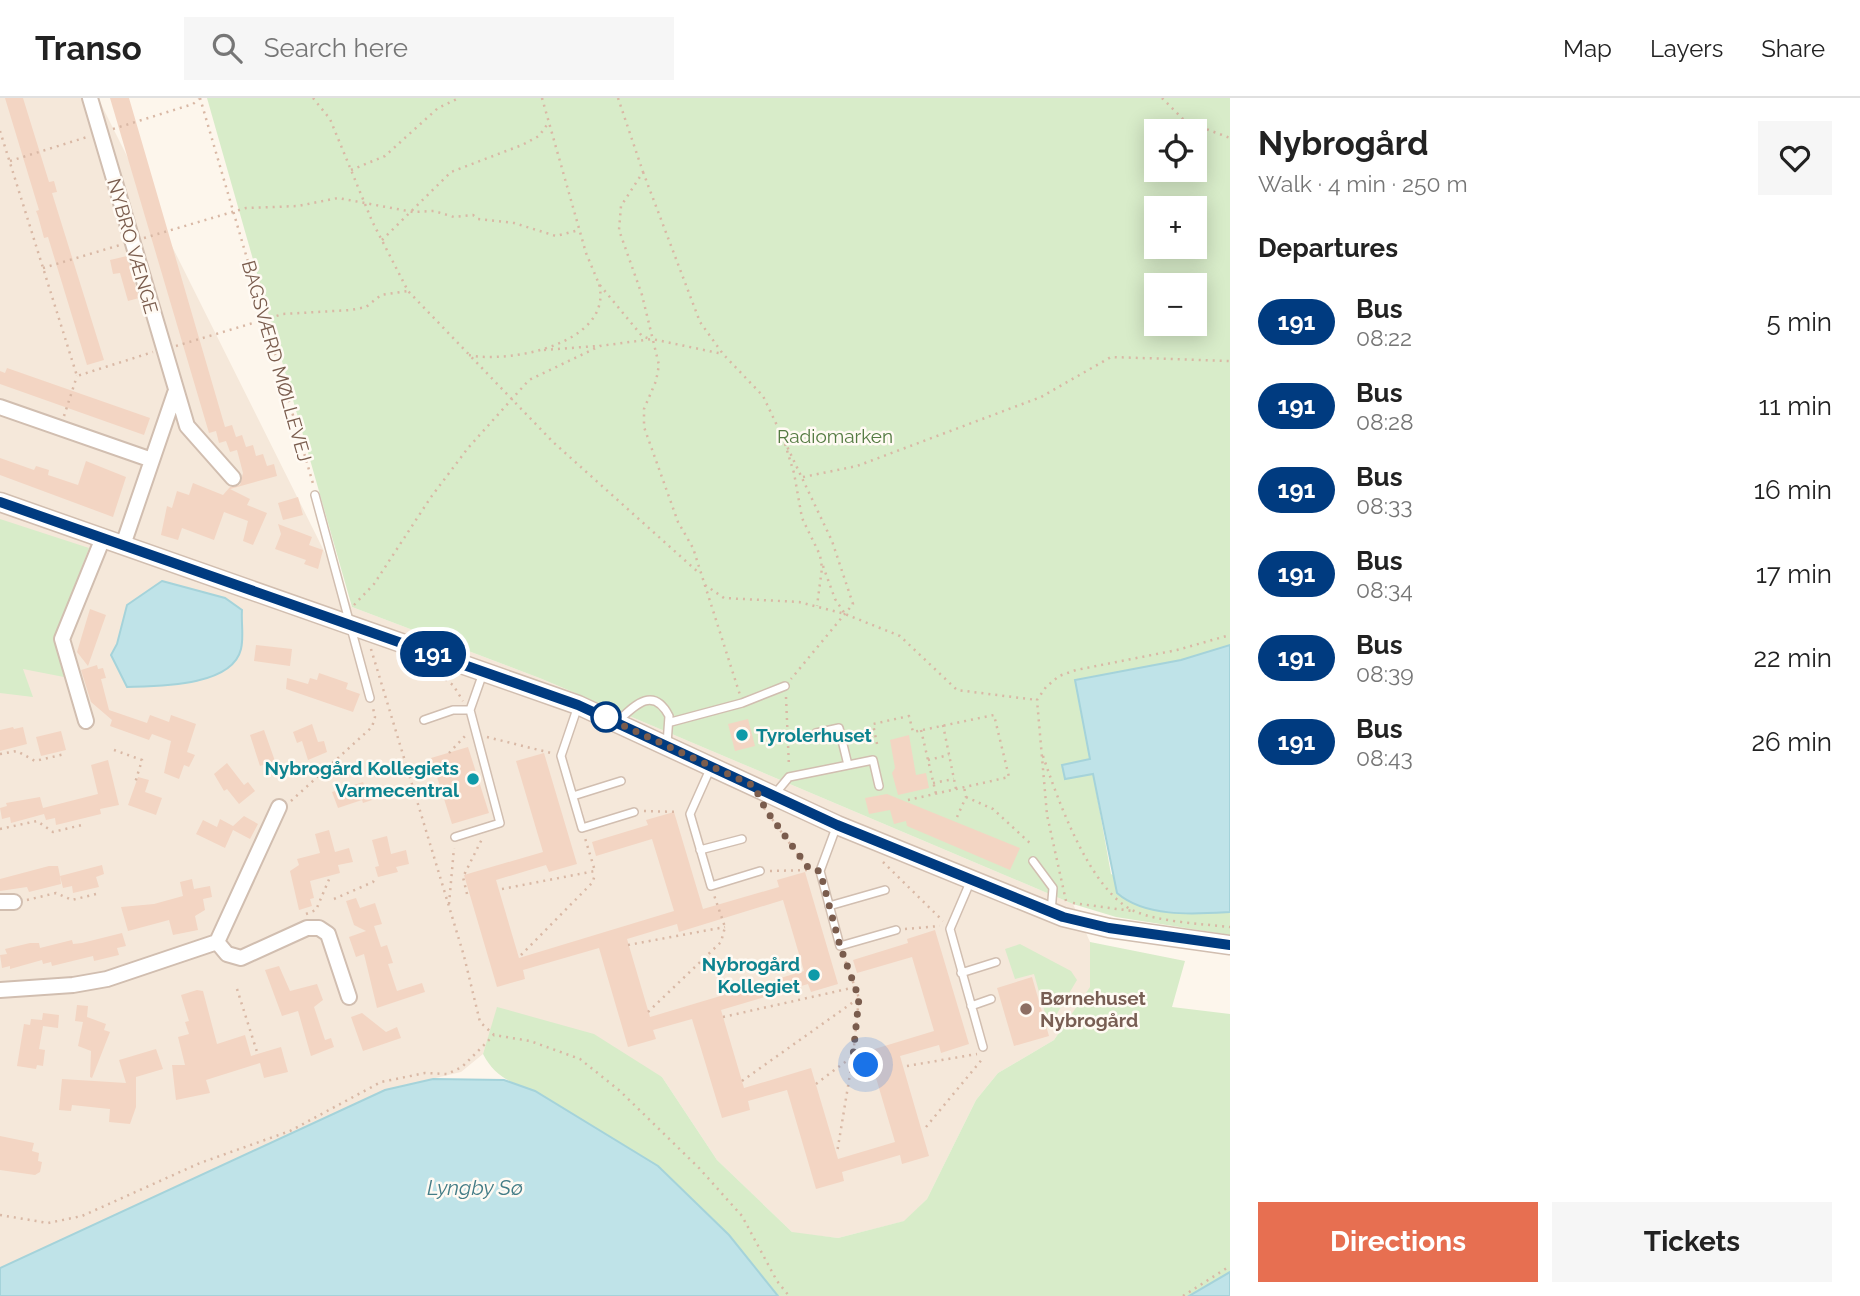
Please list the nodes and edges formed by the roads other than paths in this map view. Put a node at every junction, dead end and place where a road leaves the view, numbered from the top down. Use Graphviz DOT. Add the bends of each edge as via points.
graph roads {
  1 [pos="90,98"];
  2 [pos="175,393"];
  3 [pos="0,407"];
  4 [pos="152,460"];
  5 [pos="233,478"];
  6 [pos="315,495"];
  7 [pos="0,502"];
  8 [pos="103,538"];
  9 [pos="123,545"];
  10 [pos="349,619"];
  11 [pos="483,672"];
  12 [pos="785,686"];
  13 [pos="370,698"];
  14 [pos="578,705"];
  15 [pos="470,710"];
  16 [pos="424,720"];
  17 [pos="86,721"];
  18 [pos="617,722"];
  19 [pos="671,722"];
  20 [pos="816,733"];
  21 [pos="667,745"];
  22 [pos="848,765"];
  23 [pos="711,766"];
  24 [pos="621,781"];
  25 [pos="879,786"];
  26 [pos="774,795"];
  27 [pos="573,796"];
  28 [pos="279,807"];
  29 [pos="634,812"];
  30 [pos="837,825"];
  31 [pos="455,837"];
  32 [pos="742,839"];
  33 [pos="700,850"];
  34 [pos="1033,861"];
  35 [pos="760,872"];
  36 [pos="971,880"];
  37 [pos="885,890"];
  38 [pos="829,906"];
  39 [pos="1060,911"];
  40 [pos="896,930"];
  41 [pos="217,942"];
  42 [pos="1230,945"];
  43 [pos="996,962"];
  44 [pos="961,973"];
  45 [pos="0,990"];
  46 [pos="349,998"];
  47 [pos="991,999"];
  48 [pos="971,1006"];
  49 [pos="983,1047"];
  1 -- 2 [label="street, NYBRO VÆNGE"];
  2 -- 4 [label="street"];
  2 -- 5 [label="street, NYBRO VÆNGE" via="196,440"];
  3 -- 4 [label="street"];
  4 -- 9 [label="street"];
  6 -- 10 [label="lane"];
  7 -- 8 [label="street"];
  8 -- 9 [label="street"];
  8 -- 17 [label="street" via="62,640"];
  9 -- 10 [label="street"];
  10 -- 11 [label="street" via="369,632"];
  10 -- 13 [label="lane"];
  11 -- 14 [label="street"];
  11 -- 15 [label="lane"];
  12 -- 19 [label="lane"];
  14 -- 18 [label="street"];
  14 -- 27 [label="lane" via="561,756"];
  15 -- 16 [label="lane" via="453,710"];
  15 -- 31 [label="lane" via="500,823"];
  18 -- 19 [label="lane" via="645,700 662,705"];
  18 -- 21 [label="street"];
  19 -- 21 [label="lane"];
  20 -- 22 [label="lane" via="839,728"];
  21 -- 23 [label="street"];
  22 -- 25 [label="lane" via="873,760"];
  22 -- 26 [label="lane" via="789,778"];
  23 -- 26 [label="street"];
  23 -- 33 [label="lane" via="691,806"];
  24 -- 27 [label="lane"];
  26 -- 30 [label="street"];
  27 -- 29 [label="lane" via="582,828"];
  28 -- 41 [label="street"];
  30 -- 36 [label="street"];
  30 -- 38 [label="lane" via="820,871"];
  32 -- 33 [label="lane"];
  33 -- 35 [label="lane" via="711,886"];
  34 -- 39 [label="lane" via="1054,888"];
  36 -- 39 [label="street"];
  36 -- 44 [label="lane" via="950,929"];
  37 -- 38 [label="lane"];
  38 -- 40 [label="lane" via="840,946"];
  39 -- 42 [label="street" via="1109,928"];
  41 -- 45 [label="street" via="107,979"];
  41 -- 46 [label="street" via="227,954 241,958 307,928 319,928 328,934"];
  43 -- 44 [label="lane"];
  44 -- 48 [label="lane"];
  47 -- 48 [label="lane"];
  48 -- 49 [label="lane"];
}
